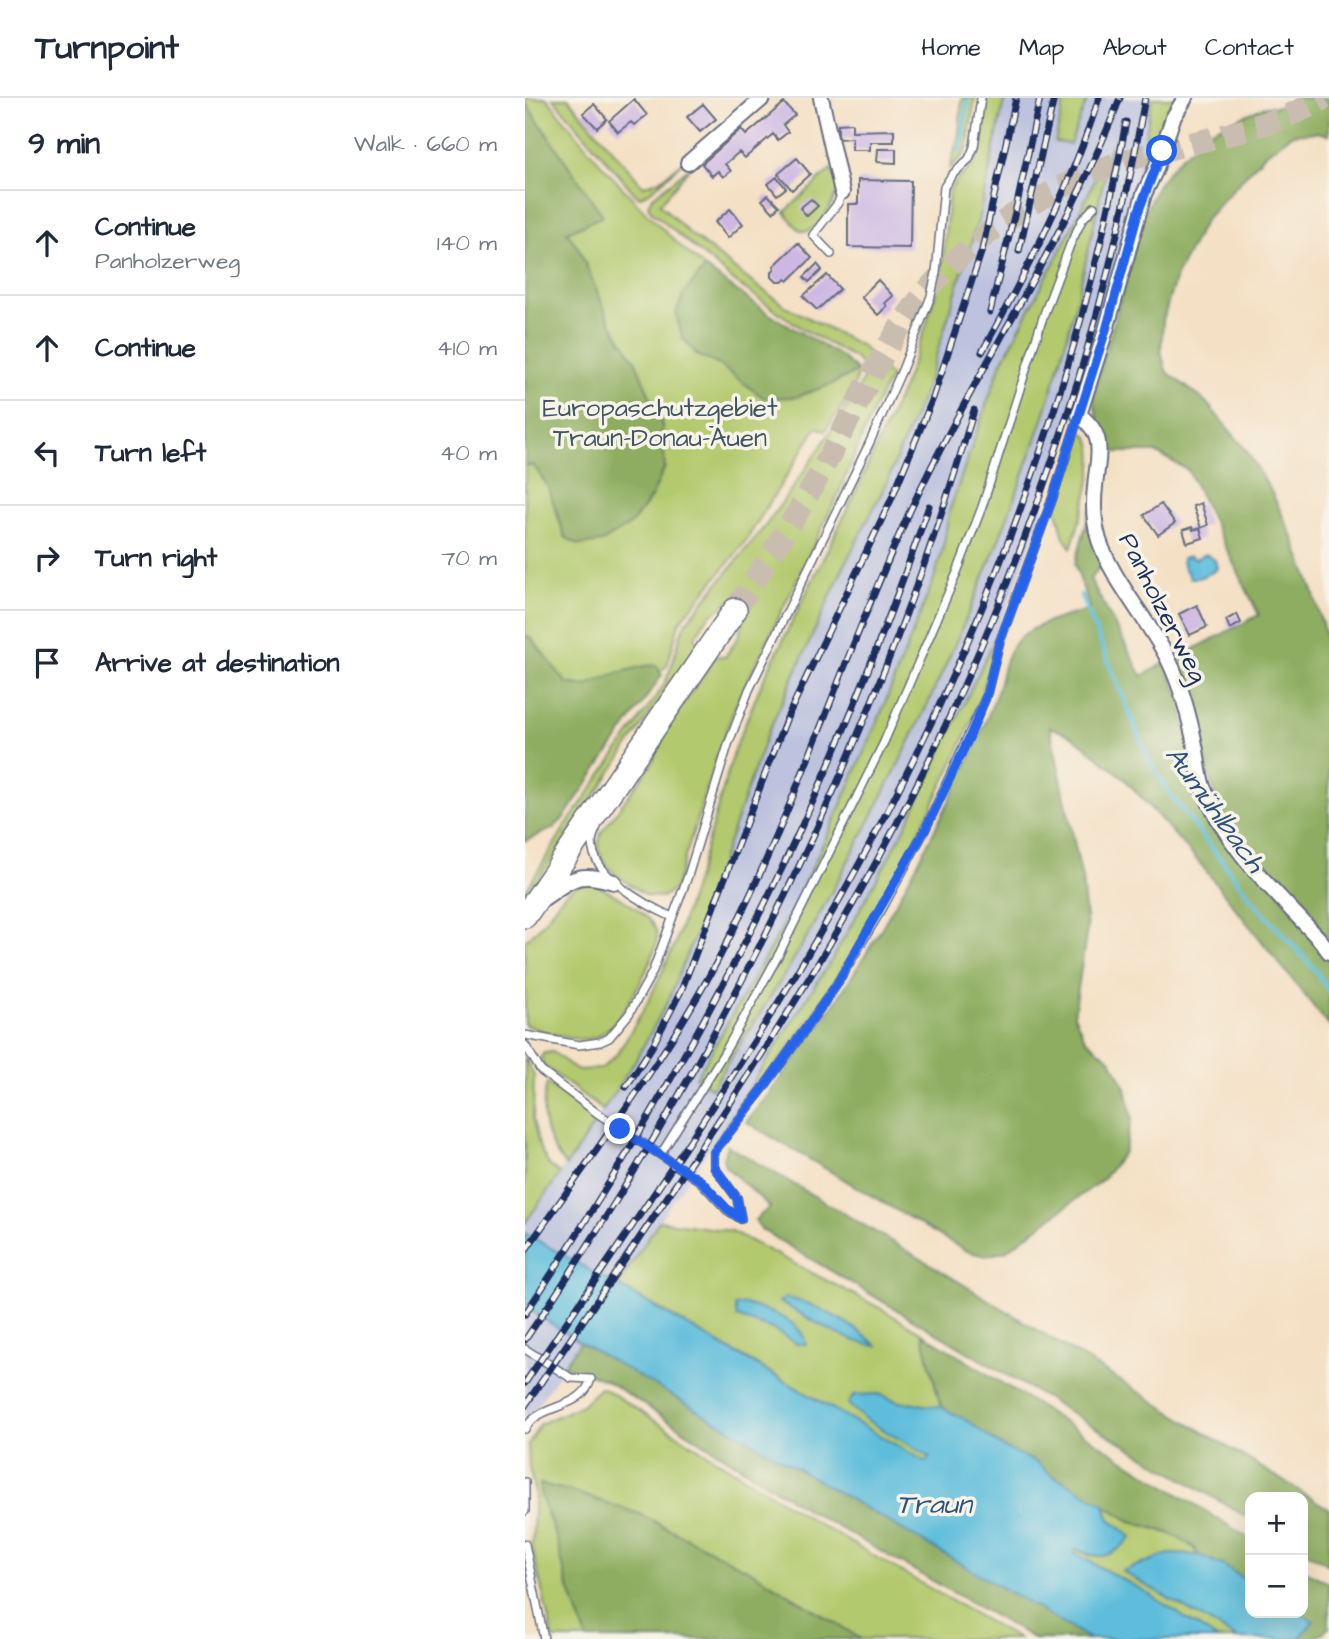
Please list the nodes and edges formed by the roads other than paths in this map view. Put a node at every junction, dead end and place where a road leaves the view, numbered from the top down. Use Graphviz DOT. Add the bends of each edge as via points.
graph roads {
  1 [pos="763,98"];
  2 [pos="821,98"];
  3 [pos="981,98"];
  4 [pos="1185,98"];
  5 [pos="688,163"];
  6 [pos="842,192"];
  7 [pos="1094,207"];
  8 [pos="831,254"];
  9 [pos="1079,415"];
  10 [pos="735,610"];
  11 [pos="619,779"];
  12 [pos="614,882"];
  13 [pos="528,911"];
  14 [pos="672,918"];
  15 [pos="1329,953"];
  16 [pos="525,1035"];
  17 [pos="525,1045"];
  18 [pos="661,1154"];
  19 [pos="525,1349"];
  20 [pos="525,1429"];
  21 [pos="525,1482"];
  22 [pos="525,1511"];
  23 [pos="525,1544"];
  24 [pos="527,1572"];
  25 [pos="544,1639"];
  1 -- 5 [label="street"];
  2 -- 6 [label="street"];
  3 -- 14 [label="lane" via="974,147 944,187 931,296 869,444 749,690"];
  4 -- 9 [label="street" via="1141,202"];
  6 -- 8 [label="lane" via="813,235"];
  7 -- 18 [label="lane" via="1082,219 1070,245 982,507 884,742 779,954"];
  9 -- 15 [label="street, Panholzerweg" via="1093,427 1099,444 1094,500 1099,540 1169,661 1182,693 1202,783 1218,823"];
  9 -- 18 [label="lane" via="999,644 986,697 925,830 835,987 714,1152 714,1167 737,1198 741,1219 701,1181"];
  10 -- 11 [label="main road"];
  11 -- 12 [label="lane" via="592,843"];
  11 -- 13 [label="main road"];
  12 -- 13 [label="street" via="592,876 575,878"];
  12 -- 14 [label="lane"];
  14 -- 16 [label="lane" via="652,973 609,1038 579,1045"];
  17 -- 18 [label="lane" via="541,1071"];
  19 -- 20 [label="lane" via="571,1378 591,1378 578,1398 540,1413"];
  21 -- 22 [label="lane"];
  23 -- 24 [label="lane"];
  24 -- 25 [label="lane"];
}
